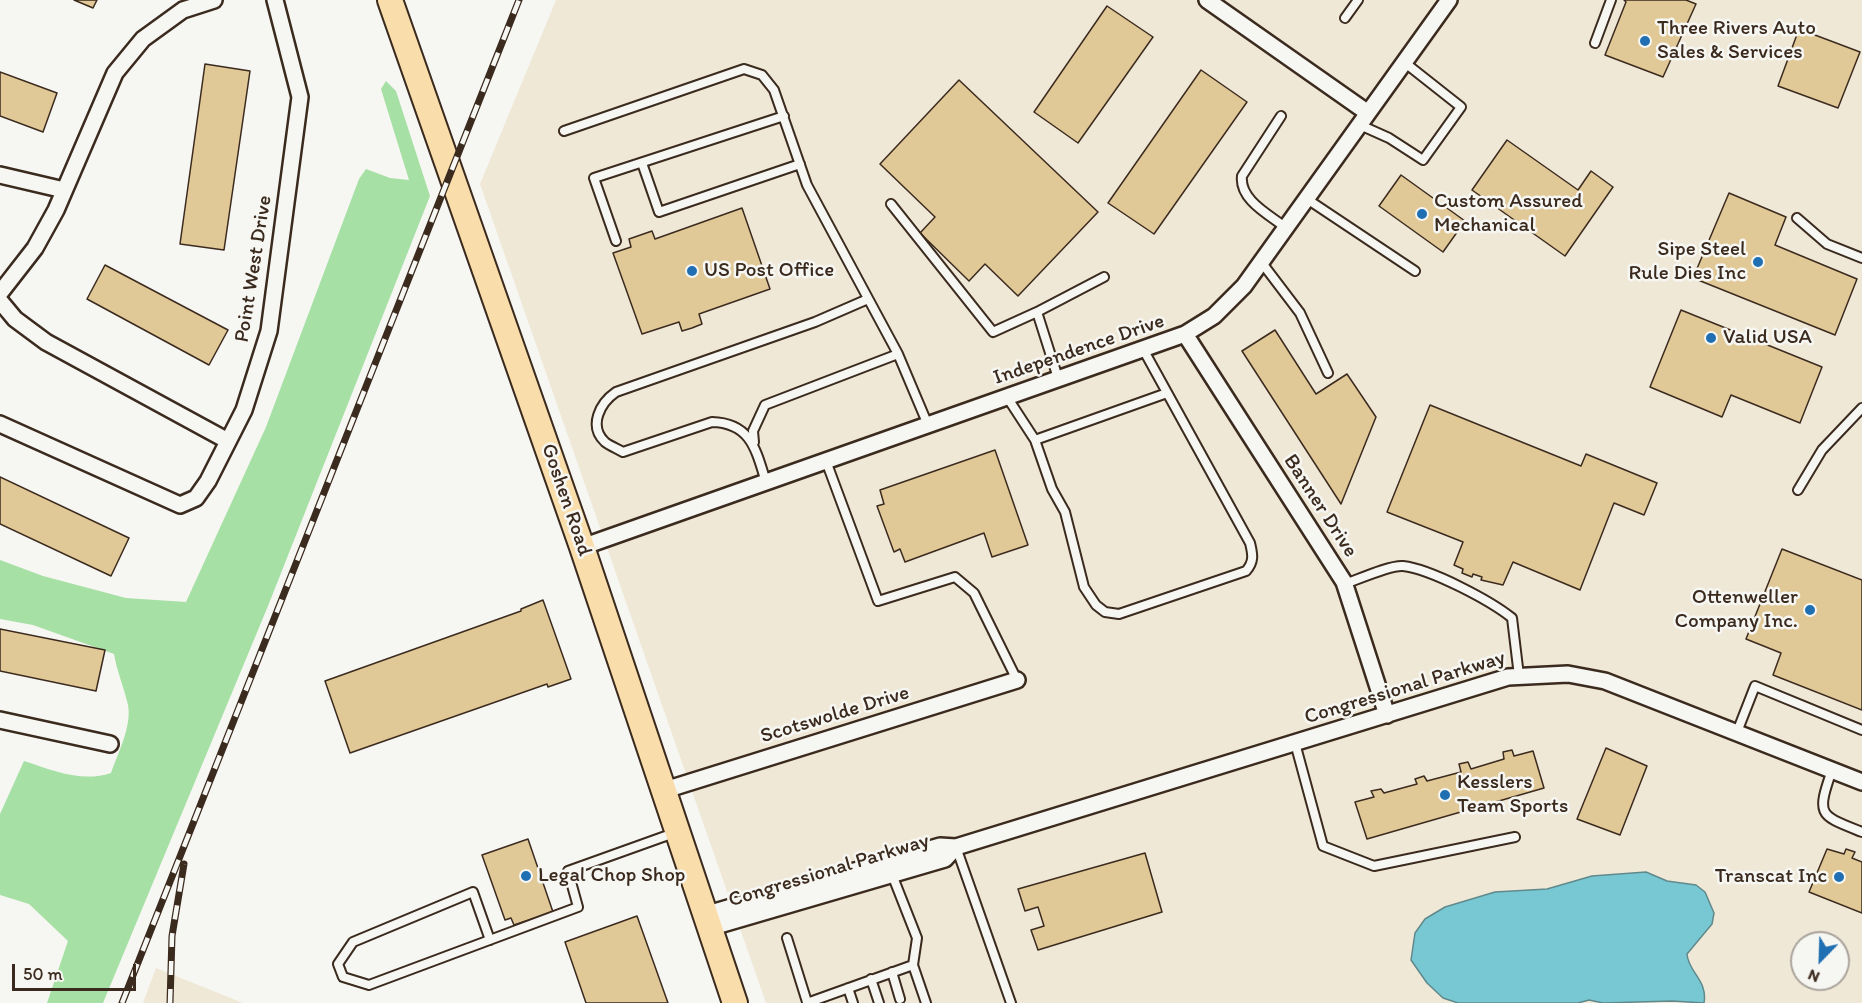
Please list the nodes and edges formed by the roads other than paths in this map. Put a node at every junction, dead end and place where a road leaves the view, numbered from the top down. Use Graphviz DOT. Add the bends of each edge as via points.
graph roads {
  1 [pos="214,0"];
  2 [pos="275,0"];
  3 [pos="390,0"];
  4 [pos="1206,0"];
  5 [pos="1358,0"];
  6 [pos="1449,0"];
  7 [pos="1611,0"];
  8 [pos="180,5"];
  9 [pos="1345,18"];
  10 [pos="1595,43"];
  11 [pos="1404,62"];
  12 [pos="784,116"];
  13 [pos="1281,116"];
  14 [pos="1364,119"];
  15 [pos="564,131"];
  16 [pos="642,163"];
  17 [pos="800,164"];
  18 [pos="0,175"];
  19 [pos="64,190"];
  20 [pos="1307,199"];
  21 [pos="891,204"];
  22 [pos="1797,218"];
  23 [pos="1286,228"];
  24 [pos="616,241"];
  25 [pos="1862,258"];
  26 [pos="1262,263"];
  27 [pos="1415,271"];
  28 [pos="1104,277"];
  29 [pos="0,292"];
  30 [pos="868,299"];
  31 [pos="0,301"];
  32 [pos="1037,312"];
  33 [pos="1185,334"];
  34 [pos="1143,349"];
  35 [pos="898,354"];
  36 [pos="1329,373"];
  37 [pos="1058,378"];
  38 [pos="1167,393"];
  39 [pos="1007,397"];
  40 [pos="1862,408"];
  41 [pos="0,424"];
  42 [pos="928,425"];
  43 [pos="1035,440"];
  44 [pos="228,441"];
  45 [pos="754,442"];
  46 [pos="826,461"];
  47 [pos="766,482"];
  48 [pos="1798,490"];
  49 [pos="582,547"];
  50 [pos="1345,584"];
  51 [pos="1519,676"];
  52 [pos="1017,680"];
  53 [pos="1388,715"];
  54 [pos="0,720"];
  55 [pos="1862,730"];
  56 [pos="1737,732"];
  57 [pos="1295,743"];
  58 [pos="110,744"];
  59 [pos="1832,771"];
  60 [pos="1862,782"];
  61 [pos="665,790"];
  62 [pos="678,831"];
  63 [pos="1862,832"];
  64 [pos="1515,837"];
  65 [pos="956,847"];
  66 [pos="890,869"];
  67 [pos="707,922"];
  68 [pos="787,938"];
  69 [pos="490,940"];
  70 [pos="913,965"];
  71 [pos="891,972"];
  72 [pos="871,979"];
  73 [pos="848,988"];
  74 [pos="829,994"];
  75 [pos="900,999"];
  76 [pos="735,1003"];
  77 [pos="807,1003"];
  78 [pos="831,1003"];
  79 [pos="853,1003"];
  80 [pos="879,1003"];
  81 [pos="926,1003"];
  82 [pos="1011,1003"];
  1 -- 8 [label="street"];
  2 -- 44 [label="street, Point West Drive" via="300,97 269,331 244,410"];
  3 -- 49 [label="main road, Goshen Road"];
  4 -- 14 [label="street"];
  5 -- 9 [label="lane"];
  6 -- 11 [label="street, Independence Drive"];
  7 -- 10 [label="lane"];
  8 -- 19 [label="street" via="143,39 115,73"];
  11 -- 14 [label="street, Independence Drive"];
  11 -- 14 [label="lane" via="1461,107 1423,160"];
  12 -- 15 [label="lane" via="774,90 762,75 744,69"];
  12 -- 16 [label="lane"];
  12 -- 17 [label="lane"];
  13 -- 23 [label="lane" via="1242,176 1242,188 1245,195"];
  14 -- 20 [label="street, Independence Drive"];
  16 -- 17 [label="lane" via="659,212"];
  16 -- 24 [label="lane" via="594,178"];
  17 -- 30 [label="lane" via="807,185"];
  18 -- 19 [label="street"];
  19 -- 29 [label="street" via="35,248"];
  20 -- 23 [label="street, Independence Drive"];
  20 -- 27 [label="lane"];
  21 -- 32 [label="lane" via="993,332"];
  22 -- 25 [label="lane" via="1827,244"];
  23 -- 26 [label="street, Independence Drive"];
  26 -- 33 [label="street, Independence Drive" via="1214,316"];
  26 -- 36 [label="lane" via="1300,313"];
  28 -- 32 [label="lane"];
  30 -- 35 [label="lane"];
  30 -- 45 [label="lane" via="815,322 616,392 606,399 596,428 605,442 623,452 712,422 726,422"];
  31 -- 44 [label="street" via="15,319 46,342"];
  32 -- 37 [label="lane"];
  33 -- 34 [label="street, Independence Drive"];
  33 -- 50 [label="street, Banner Drive"];
  34 -- 37 [label="street, Independence Drive"];
  34 -- 38 [label="lane"];
  35 -- 42 [label="lane"];
  35 -- 45 [label="lane" via="765,405 753,431"];
  37 -- 39 [label="street, Independence Drive"];
  38 -- 43 [label="lane"];
  38 -- 43 [label="lane" via="1250,543 1252,565 1246,572 1119,614 1105,612 1084,588 1065,512 1052,489"];
  39 -- 42 [label="street, Independence Drive"];
  39 -- 43 [label="lane"];
  40 -- 48 [label="lane" via="1822,450"];
  41 -- 44 [label="street, Point West Drive" via="180,505 196,498"];
  42 -- 46 [label="street, Independence Drive"];
  45 -- 47 [label="lane"];
  46 -- 47 [label="street, Independence Drive"];
  46 -- 52 [label="lane" via="878,601 955,577 974,594"];
  47 -- 49 [label="street, Independence Drive"];
  49 -- 61 [label="main road, Goshen Road"];
  50 -- 51 [label="lane" via="1402,566 1443,580 1499,607 1512,618"];
  50 -- 53 [label="street, Banner Drive"];
  51 -- 53 [label="street, Congressional Parkway"];
  51 -- 56 [label="street, Congressional Parkway" via="1589,677"];
  52 -- 61 [label="street, Scotswolde Drive"];
  53 -- 57 [label="street, Congressional Parkway"];
  54 -- 58 [label="street"];
  55 -- 56 [label="lane" via="1755,686"];
  56 -- 59 [label="street, Congressional Parkway"];
  57 -- 64 [label="lane" via="1323,846 1374,866"];
  57 -- 65 [label="street, Congressional Parkway"];
  59 -- 60 [label="street, Congressional Parkway"];
  59 -- 63 [label="lane" via="1822,798 1822,811"];
  61 -- 62 [label="main road, Goshen Road"];
  62 -- 67 [label="main road, Goshen Road"];
  62 -- 69 [label="lane" via="568,871 578,907"];
  65 -- 66 [label="street, Congressional Parkway" via="940,846"];
  65 -- 82 [label="lane"];
  66 -- 67 [label="street, Congressional Parkway"];
  66 -- 70 [label="lane" via="917,938"];
  67 -- 76 [label="main road, Goshen Road"];
  68 -- 77 [label="lane"];
  69 -- 69 [label="lane" via="369,985 343,977 338,964 353,942 473,892"];
  70 -- 71 [label="lane"];
  70 -- 81 [label="lane"];
  71 -- 72 [label="lane"];
  71 -- 75 [label="lane"];
  72 -- 73 [label="lane"];
  72 -- 80 [label="lane"];
  73 -- 74 [label="lane"];
  73 -- 79 [label="lane"];
  74 -- 77 [label="lane"];
  74 -- 78 [label="lane"];
}
